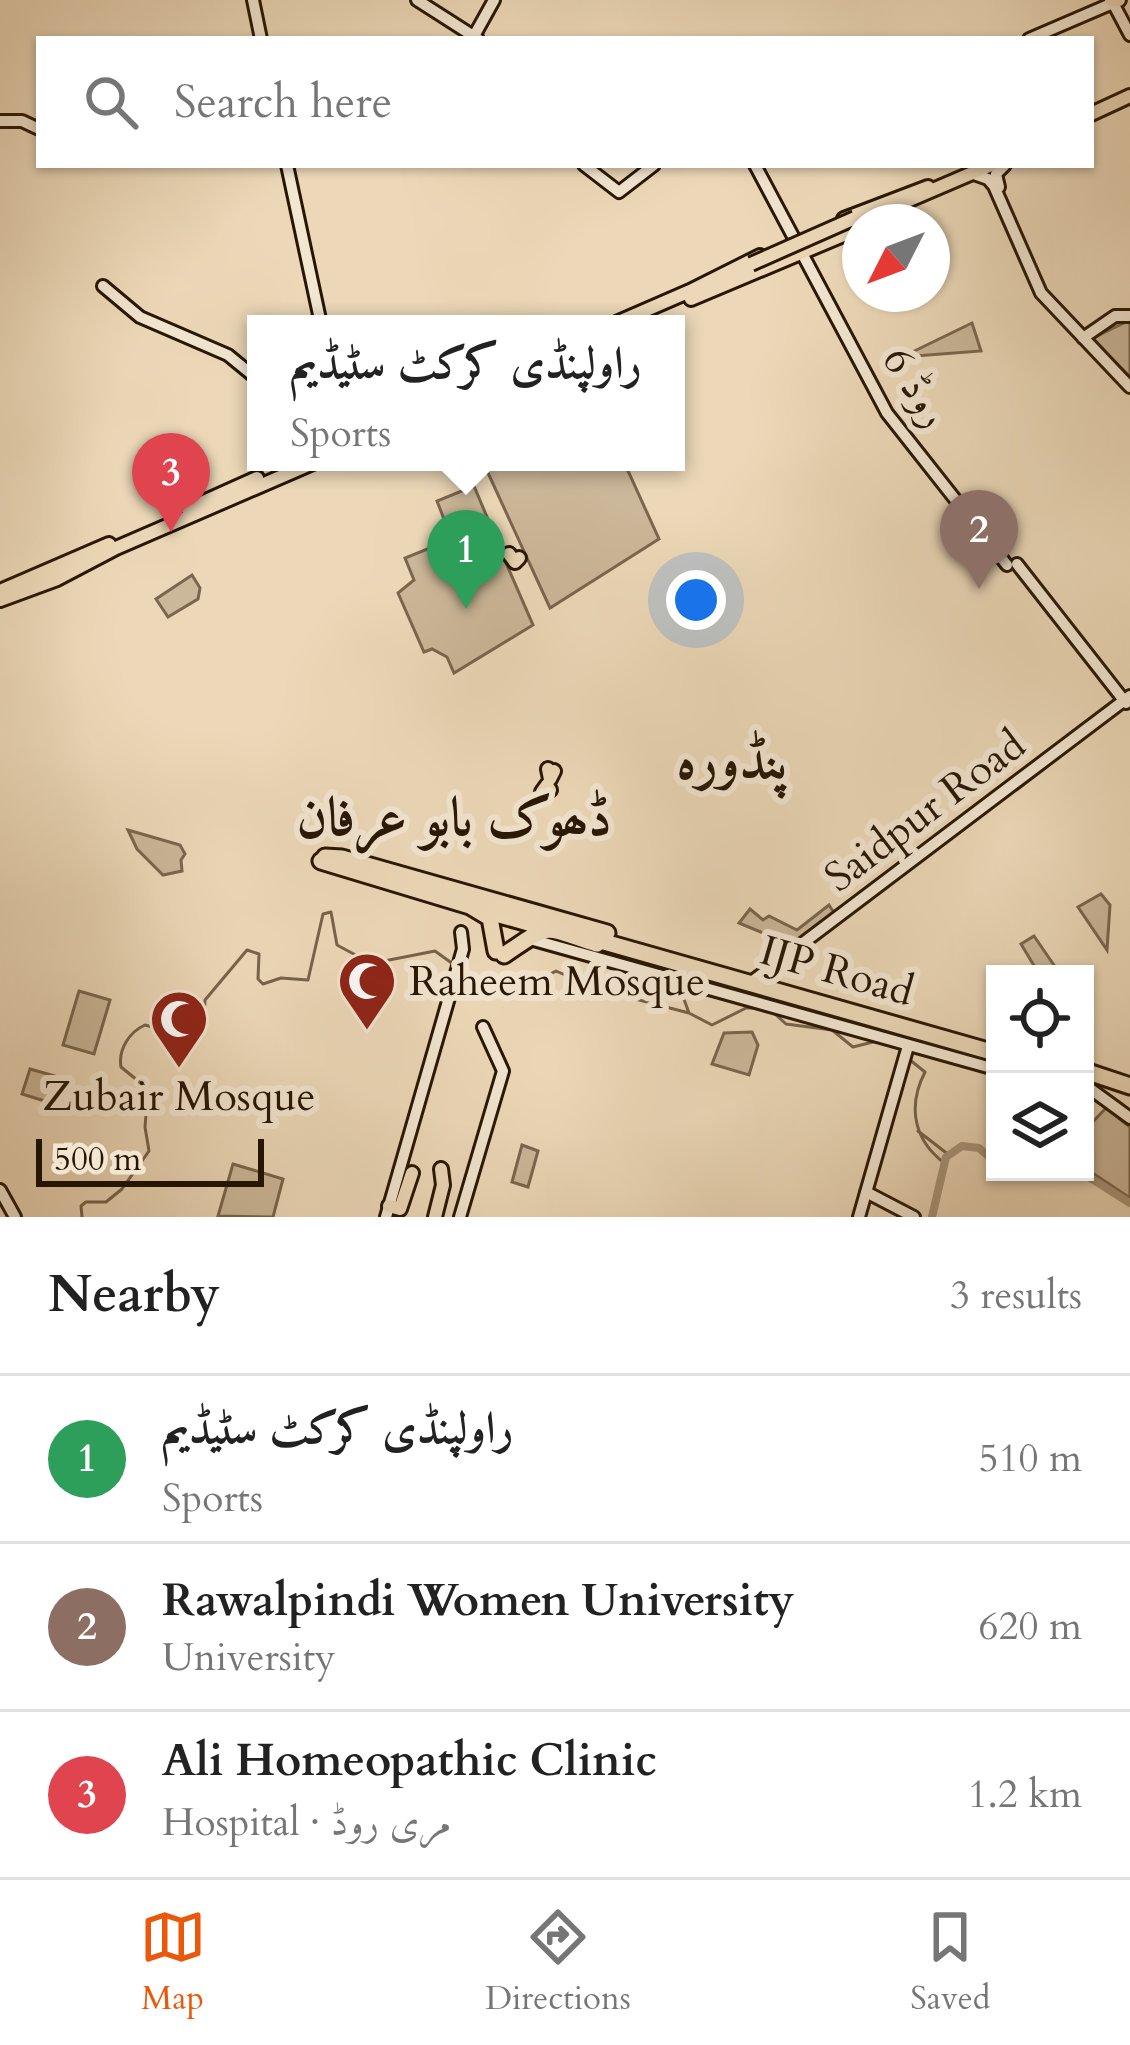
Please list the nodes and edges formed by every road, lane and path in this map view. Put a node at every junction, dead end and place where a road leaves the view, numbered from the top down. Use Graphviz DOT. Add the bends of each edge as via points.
graph roads {
  1 [pos="254,0"];
  2 [pos="417,0"];
  3 [pos="494,0"];
  4 [pos="1114,1"];
  5 [pos="1130,34"];
  6 [pos="260,36"];
  7 [pos="473,36"];
  8 [pos="477,36"];
  9 [pos="1036,36"];
  10 [pos="1130,100"];
  11 [pos="1094,117"];
  12 [pos="0,121"];
  13 [pos="36,128"];
  14 [pos="288,168"];
  15 [pos="588,168"];
  16 [pos="650,168"];
  17 [pos="761,168"];
  18 [pos="1002,168"];
  19 [pos="974,169"];
  20 [pos="928,190"];
  21 [pos="898,204"];
  22 [pos="904,204"];
  23 [pos="842,229"];
  24 [pos="842,230"];
  25 [pos="831,235"];
  26 [pos="806,248"];
  27 [pos="103,286"];
  28 [pos="688,296"];
  29 [pos="319,315"];
  30 [pos="638,315"];
  31 [pos="650,315"];
  32 [pos="1130,316"];
  33 [pos="1085,337"];
  34 [pos="247,371"];
  35 [pos="1130,384"];
  36 [pos="276,471"];
  37 [pos="293,471"];
  38 [pos="115,545"];
  39 [pos="0,595"];
  40 [pos="1122,703"];
  41 [pos="470,906"];
  42 [pos="548,929"];
  43 [pos="460,932"];
  44 [pos="591,936"];
  45 [pos="526,938"];
  46 [pos="779,963"];
  47 [pos="685,969"];
  48 [pos="747,988"];
  49 [pos="786,988"];
  50 [pos="481,1032"];
  51 [pos="986,1046"];
  52 [pos="986,1047"];
  53 [pos="906,1053"];
  54 [pos="986,1068"];
  55 [pos="1094,1076"];
  56 [pos="1130,1089"];
  57 [pos="1094,1092"];
  58 [pos="1130,1118"];
  59 [pos="441,1169"];
  60 [pos="412,1173"];
  61 [pos="0,1190"];
  62 [pos="866,1192"];
  63 [pos="0,1204"];
  64 [pos="390,1213"];
  65 [pos="11,1217"];
  66 [pos="435,1217"];
  67 [pos="457,1217"];
  68 [pos="860,1217"];
  69 [pos="914,1217"];
  1 -- 6 [label="main road"];
  2 -- 7 [label="main road"];
  3 -- 8 [label="main road"];
  4 -- 5 [label="main road"];
  4 -- 9 [label="main road"];
  10 -- 11 [label="main road"];
  12 -- 13 [label="main road"];
  14 -- 29 [label="main road"];
  15 -- 16 [label="main road" via="619,192"];
  17 -- 26 [label="main road, روڈ 6"];
  18 -- 33 [label="main road" via="996,181 1043,284"];
  19 -- 20 [label="main road"];
  19 -- 33 [label="main road" via="994,186 1041,292"];
  20 -- 21 [label="main road"];
  20 -- 22 [label="main road"];
  20 -- 25 [label="main road"];
  23 -- 28 [label="main road, bridge"];
  24 -- 25 [label="main road"];
  25 -- 26 [label="main road"];
  26 -- 28 [label="main road"];
  26 -- 40 [label="main road, روڈ 6" via="887,413"];
  27 -- 34 [label="main road" via="140,317"];
  28 -- 30 [label="main road"];
  28 -- 31 [label="main road"];
  32 -- 33 [label="main road" via="1115,316"];
  33 -- 35 [label="main road"];
  36 -- 38 [label="main road"];
  37 -- 38 [label="main road"];
  38 -- 39 [label="main road"];
  40 -- 46 [label="main road, Saidpur Road"];
  41 -- 42 [label="highway"];
  41 -- 45 [label="highway" via="490,918 500,953"];
  41 -- 47 [label="highway" via="321,859 506,900 676,952"];
  42 -- 45 [label="highway"];
  42 -- 47 [label="highway"];
  43 -- 64 [label="main road" via="460,960"];
  44 -- 47 [label="highway, IJP Road"];
  45 -- 47 [label="main road" via="667,976"];
  46 -- 48 [label="main road, Saidpur Road"];
  46 -- 49 [label="main road"];
  47 -- 48 [label="highway, IJP Road"];
  48 -- 49 [label="highway, IJP Road"];
  48 -- 52 [label="highway, IJP Road"];
  48 -- 53 [label="main road"];
  49 -- 51 [label="highway, IJP Road"];
  50 -- 67 [label="main road" via="503,1070"];
  53 -- 54 [label="main road"];
  53 -- 62 [label="main road"];
  55 -- 56 [label="highway"];
  57 -- 58 [label="main road"];
  59 -- 66 [label="main road"];
  60 -- 64 [label="main road" via="400,1209"];
  61 -- 65 [label="main road"];
  62 -- 68 [label="main road"];
  62 -- 69 [label="main road"];
  63 -- 65 [label="main road"];
}
